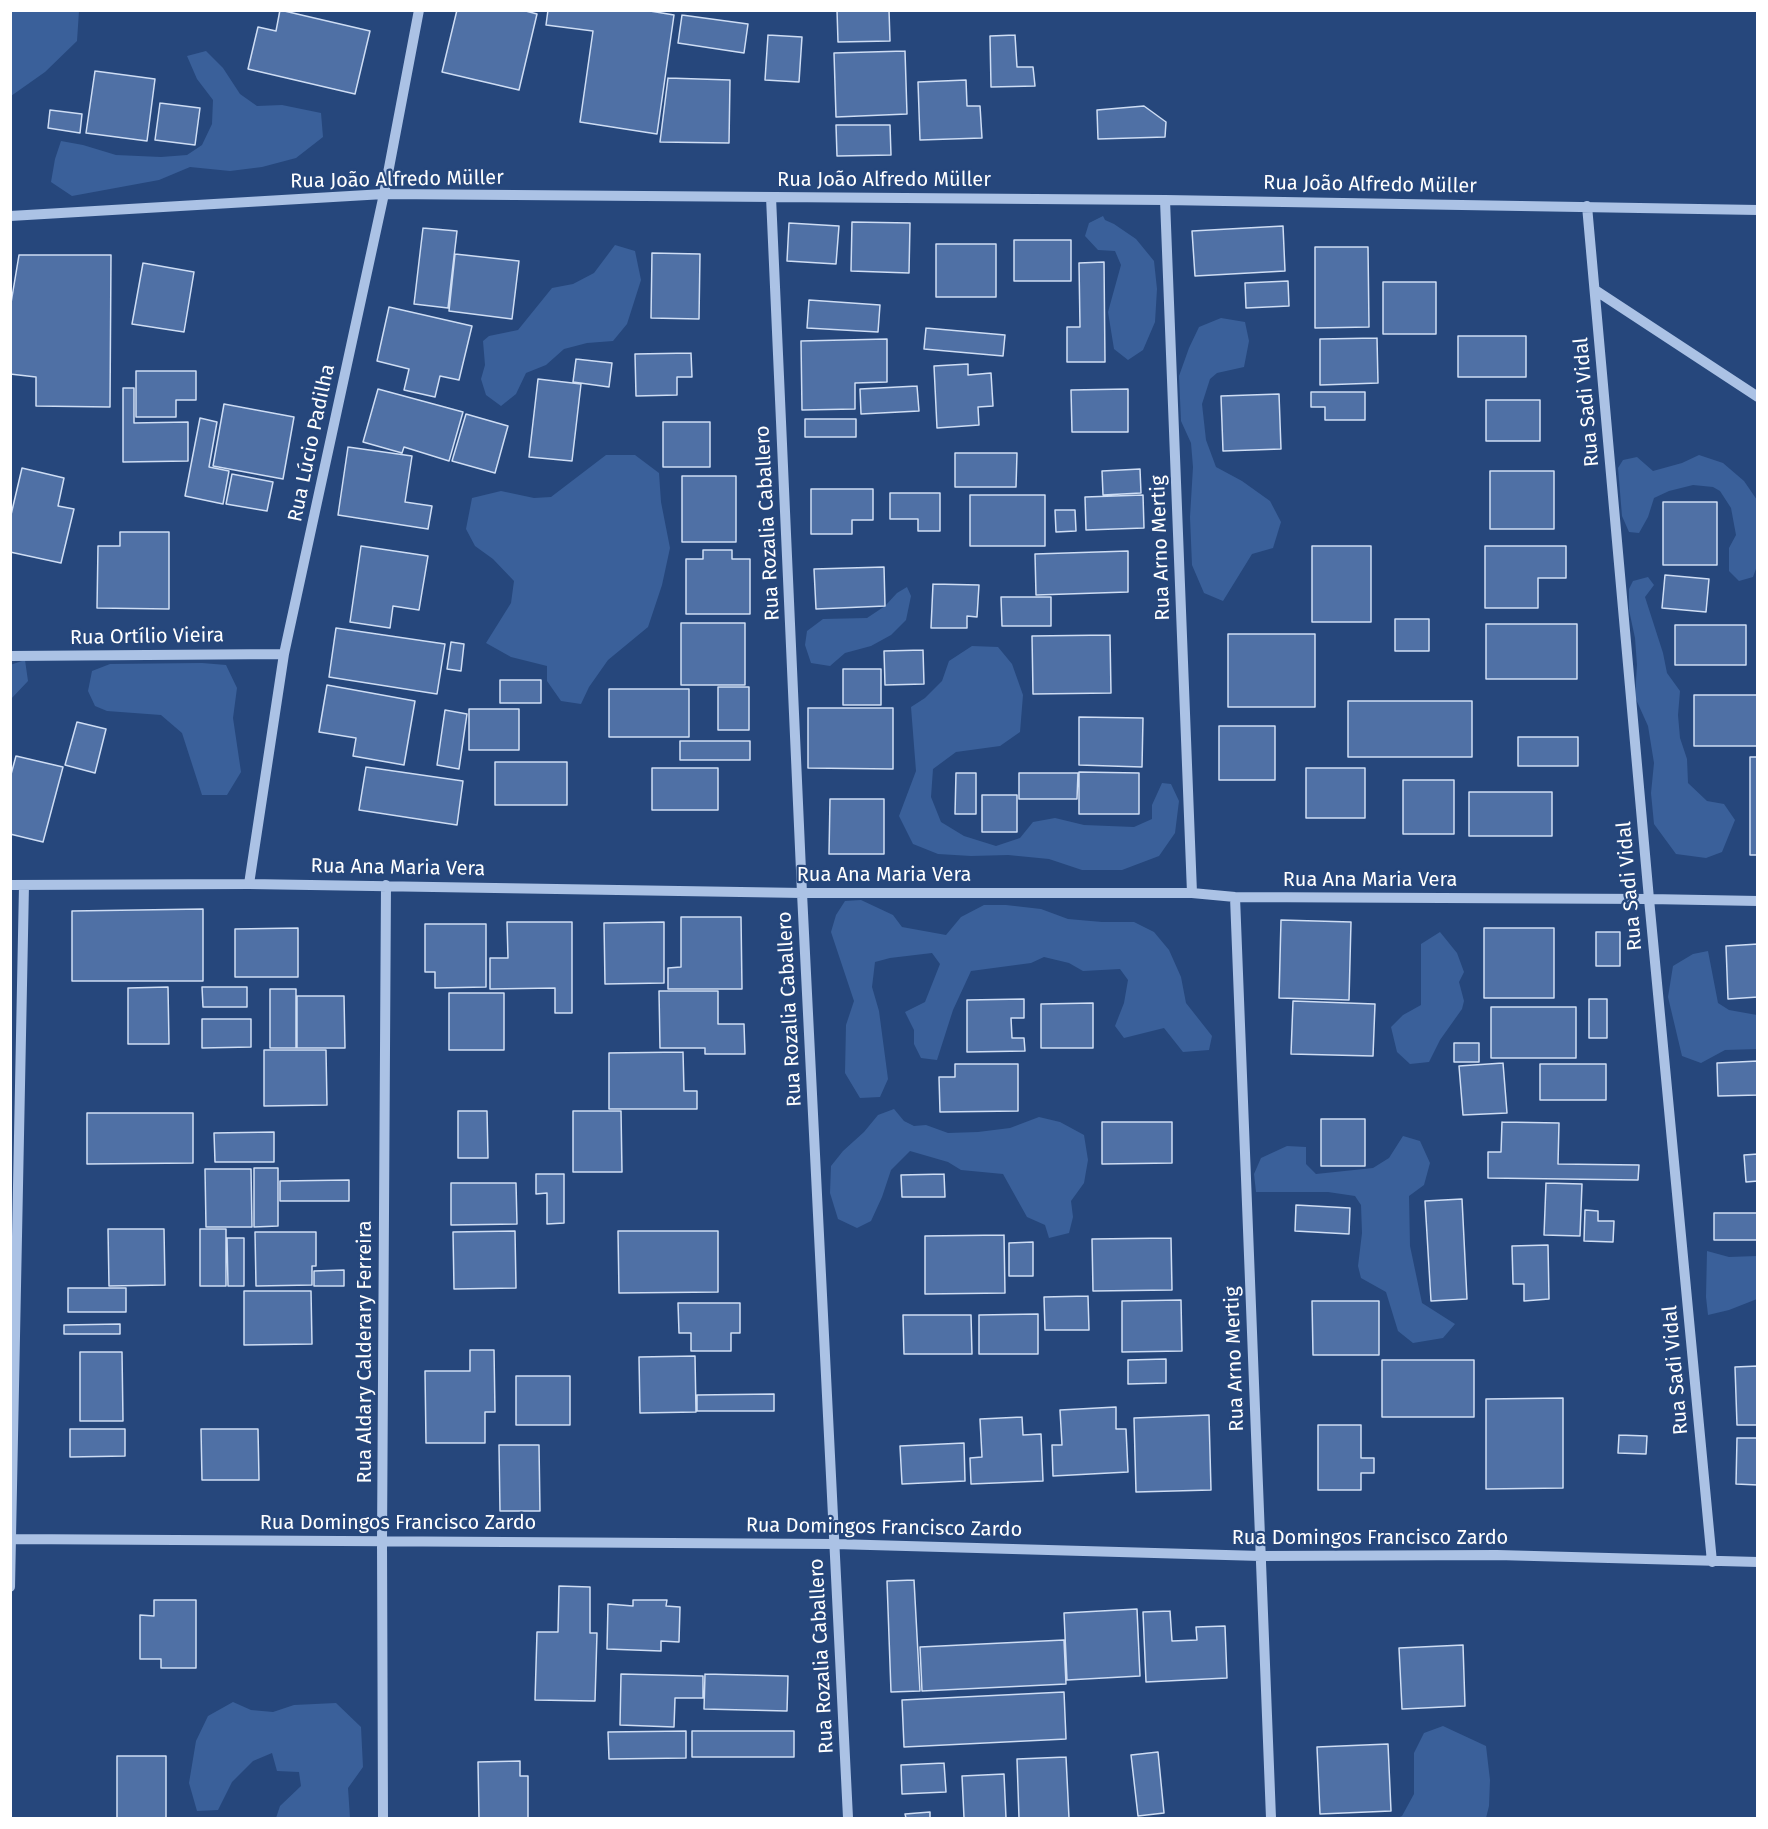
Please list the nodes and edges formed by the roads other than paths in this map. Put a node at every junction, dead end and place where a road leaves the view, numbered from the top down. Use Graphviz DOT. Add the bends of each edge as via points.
graph roads {
  1 [pos="419,10"];
  2 [pos="384,194"];
  3 [pos="771,197"];
  4 [pos="1165,200"];
  5 [pos="1587,206"];
  6 [pos="1758,210"];
  7 [pos="10,216"];
  8 [pos="1595,290"];
  9 [pos="1758,397"];
  10 [pos="284,654"];
  11 [pos="10,656"];
  12 [pos="249,884"];
  13 [pos="10,885"];
  14 [pos="24,885"];
  15 [pos="386,885"];
  16 [pos="802,893"];
  17 [pos="1192,893"];
  18 [pos="1235,897"];
  19 [pos="1649,899"];
  20 [pos="1758,901"];
  21 [pos="11,1539"];
  22 [pos="382,1541"];
  23 [pos="835,1544"];
  24 [pos="1261,1557"];
  25 [pos="1712,1562"];
  26 [pos="1758,1562"];
  27 [pos="10,1587"];
  28 [pos="383,1818"];
  29 [pos="848,1818"];
  30 [pos="1271,1818"];
  1 -- 2 [label="street, Rua Lúcio Padilha"];
  2 -- 3 [label="street, Rua João Alfredo Müller"];
  2 -- 7 [label="street, Rua João Alfredo Müller"];
  2 -- 10 [label="street, Rua Lúcio Padilha"];
  3 -- 4 [label="street, Rua João Alfredo Müller"];
  3 -- 16 [label="street, Rua Rozalia Caballero"];
  4 -- 5 [label="street, Rua João Alfredo Müller"];
  4 -- 17 [label="street, Rua Arno Mertig"];
  5 -- 6 [label="street, Rua João Alfredo Müller"];
  5 -- 8 [label="street, Rua Sadi Vidal"];
  8 -- 9 [label="street"];
  8 -- 19 [label="street, Rua Sadi Vidal"];
  10 -- 11 [label="street, Rua Ortílio Vieira"];
  10 -- 12 [label="street, Rua Lúcio Padilha"];
  12 -- 14 [label="street, Rua Ana Maria Vera"];
  12 -- 15 [label="street, Rua Ana Maria Vera"];
  13 -- 14 [label="street, Rua Ana Maria Vera"];
  14 -- 21 [label="street"];
  15 -- 16 [label="street, Rua Ana Maria Vera"];
  15 -- 22 [label="street, Rua Aldary Calderary Ferreira"];
  16 -- 17 [label="street, Rua Ana Maria Vera"];
  16 -- 23 [label="street, Rua Rozalia Caballero"];
  17 -- 18 [label="street, Rua Ana Maria Vera"];
  18 -- 19 [label="street, Rua Ana Maria Vera"];
  18 -- 24 [label="street, Rua Arno Mertig"];
  19 -- 20 [label="street, Rua Ana Maria Vera"];
  19 -- 25 [label="street, Rua Sadi Vidal"];
  21 -- 22 [label="street, Rua Domingos Francisco Zardo"];
  21 -- 27 [label="street"];
  22 -- 23 [label="street, Rua Domingos Francisco Zardo"];
  22 -- 28 [label="street, Rua Aldary Calderary Ferreira"];
  23 -- 24 [label="street, Rua Domingos Francisco Zardo"];
  23 -- 29 [label="street, Rua Rozalia Caballero"];
  24 -- 25 [label="street, Rua Domingos Francisco Zardo" via="1497,1555"];
  24 -- 30 [label="street, Rua Arno Mertig"];
  25 -- 26 [label="street, Rua Domingos Francisco Zardo"];
}
